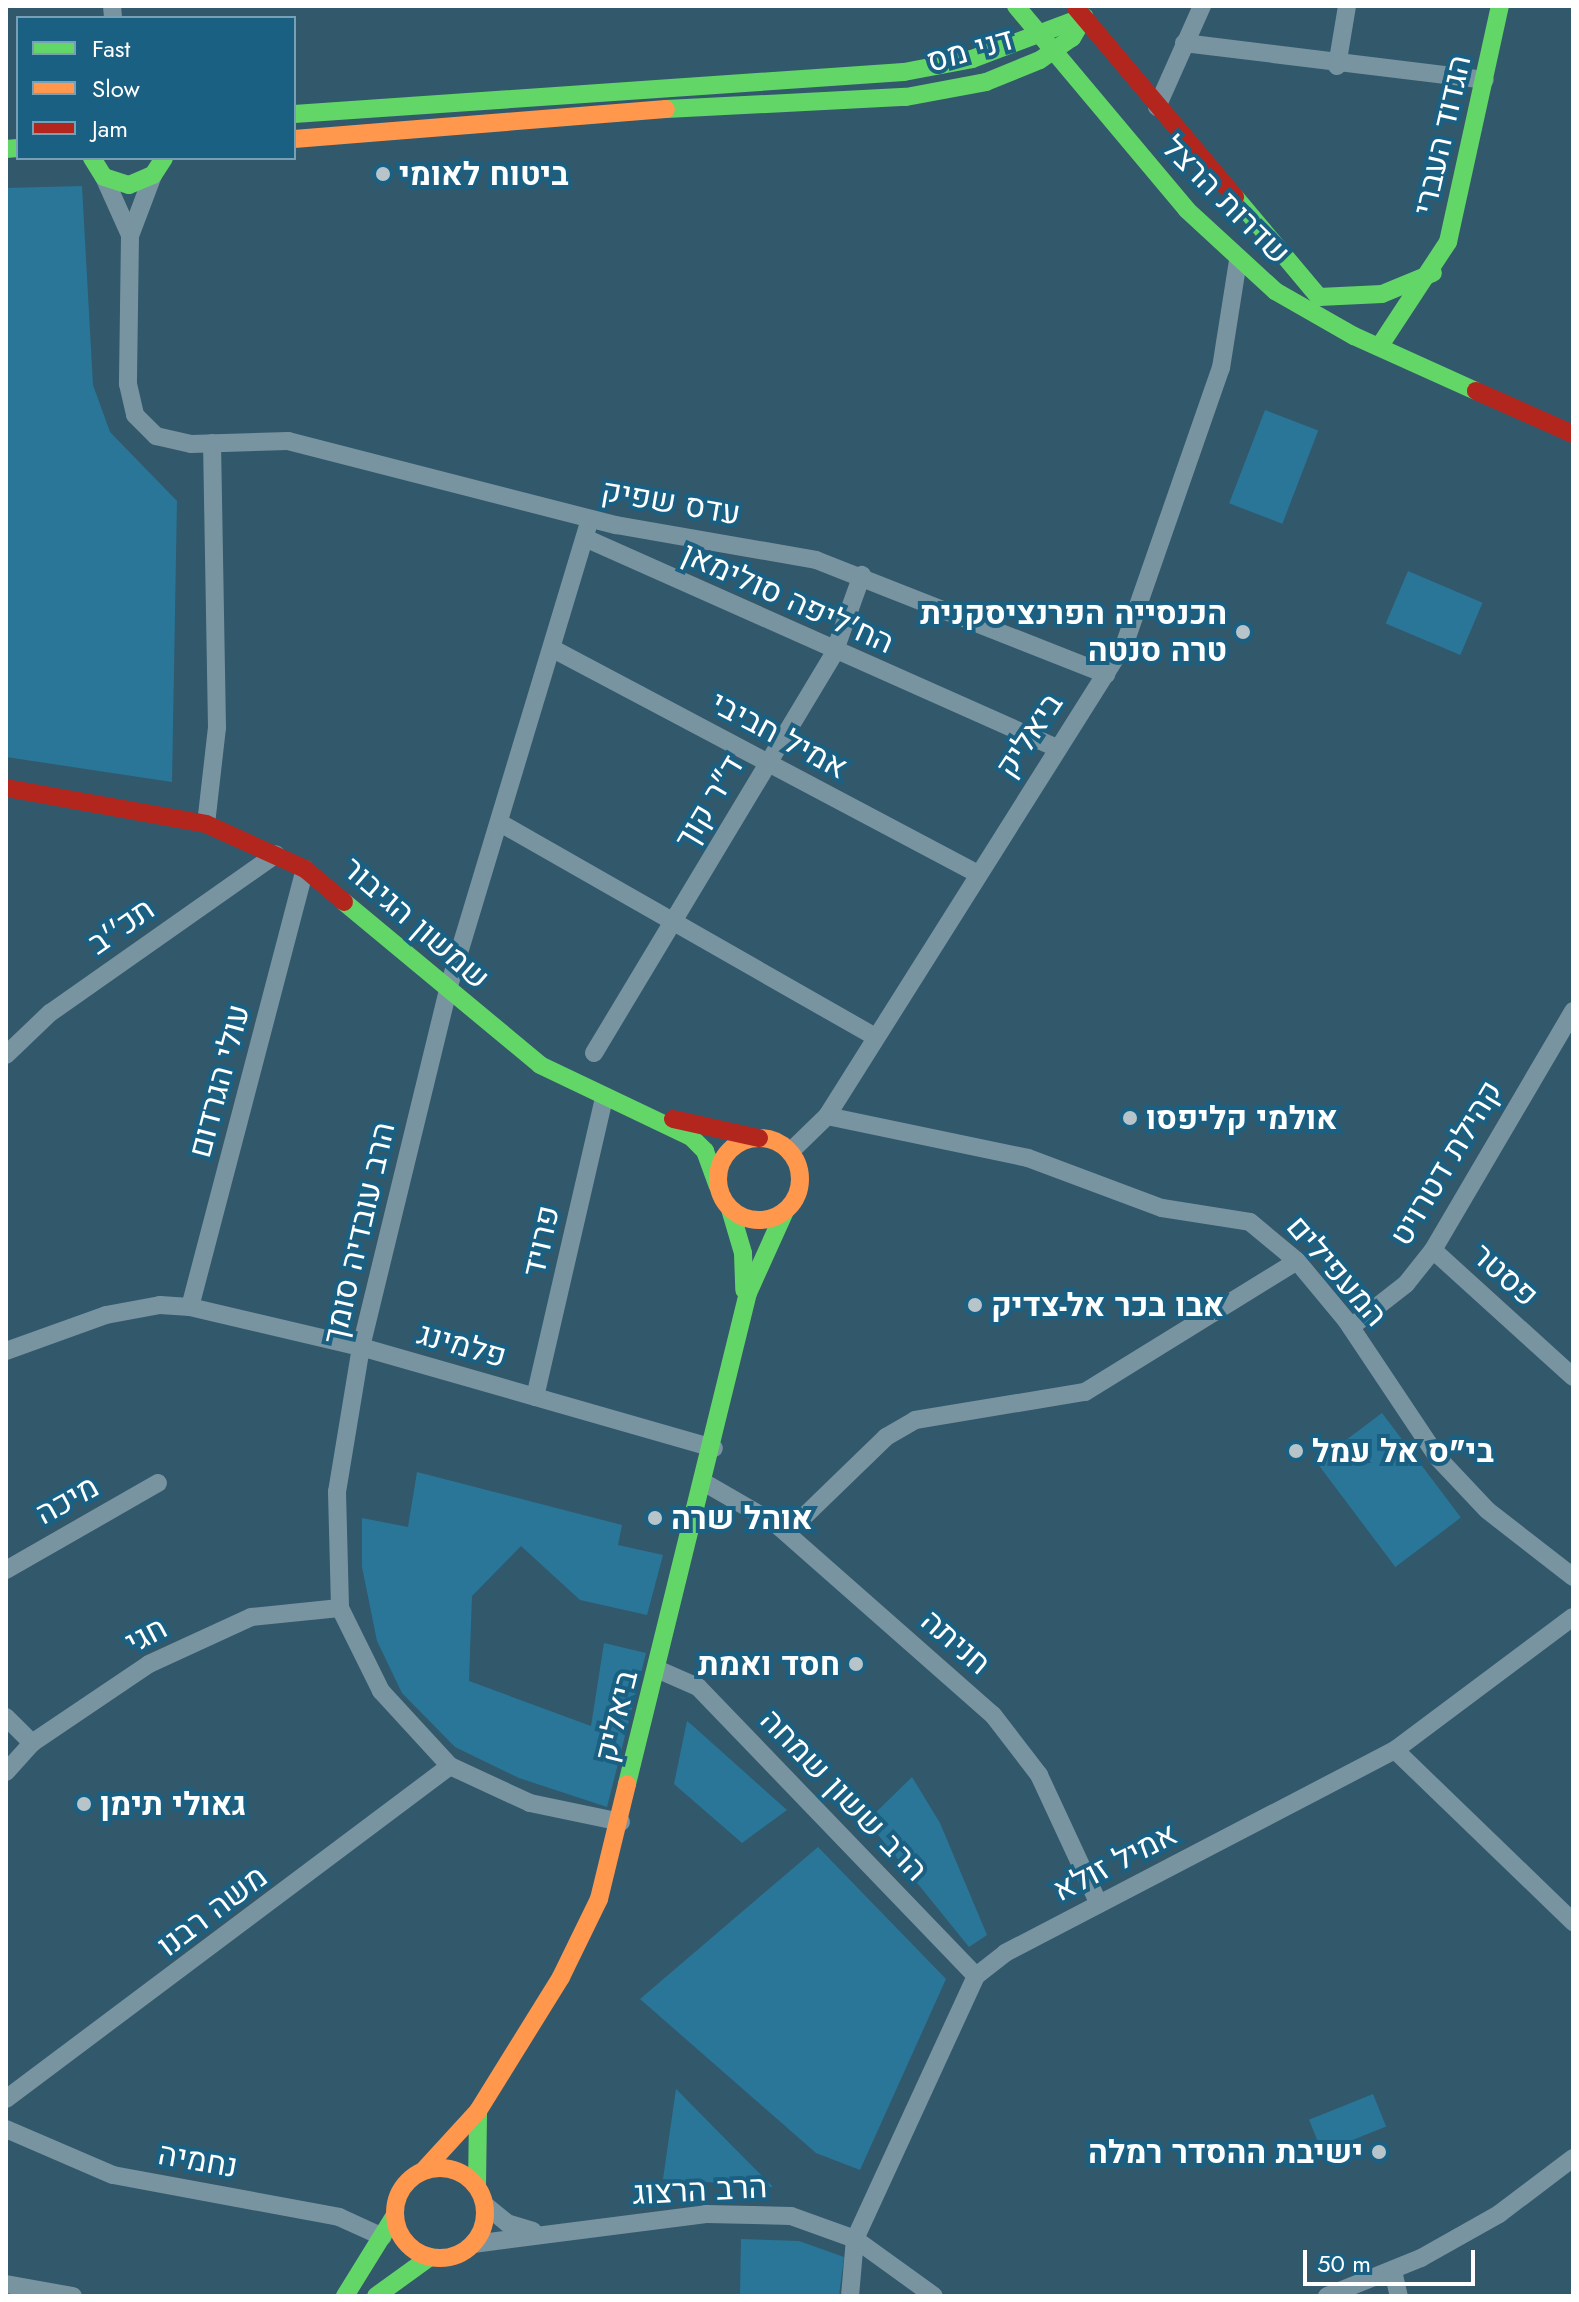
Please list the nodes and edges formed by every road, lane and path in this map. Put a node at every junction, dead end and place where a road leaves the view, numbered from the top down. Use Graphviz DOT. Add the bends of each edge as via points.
graph roads {
  1 [pos="1016,6"];
  2 [pos="1202,6"];
  3 [pos="1347,6"];
  4 [pos="1500,6"];
  5 [pos="1079,12"];
  6 [pos="1036,33"];
  7 [pos="1184,43"];
  8 [pos="1052,53"];
  9 [pos="1337,66"];
  10 [pos="1070,75"];
  11 [pos="998,77"];
  12 [pos="1485,80"];
  13 [pos="1157,107"];
  14 [pos="296,114"];
  15 [pos="296,139"];
  16 [pos="93,160"];
  17 [pos="162,164"];
  18 [pos="104,177"];
  19 [pos="130,236"];
  20 [pos="1238,261"];
  21 [pos="1433,273"];
  22 [pos="1379,347"];
  23 [pos="1573,434"];
  24 [pos="212,443"];
  25 [pos="590,519"];
  26 [pos="585,538"];
  27 [pos="862,575"];
  28 [pos="555,650"];
  29 [pos="834,653"];
  30 [pos="1106,674"];
  31 [pos="1057,748"];
  32 [pos="767,763"];
  33 [pos="6,788"];
  34 [pos="206,824"];
  35 [pos="502,824"];
  36 [pos="276,854"];
  37 [pos="305,869"];
  38 [pos="976,873"];
  39 [pos="674,919"];
  40 [pos="448,990"];
  41 [pos="1573,1011"];
  42 [pos="876,1037"];
  43 [pos="594,1053"];
  44 [pos="6,1055"];
  45 [pos="604,1098"];
  46 [pos="630,1108"];
  47 [pos="827,1116"];
  48 [pos="762,1138"];
  49 [pos="790,1152"];
  50 [pos="718,1186"];
  51 [pos="730,1209"];
  52 [pos="785,1211"];
  53 [pos="1433,1250"];
  54 [pos="1297,1261"];
  55 [pos="190,1307"];
  56 [pos="745,1309"];
  57 [pos="1351,1327"];
  58 [pos="361,1347"];
  59 [pos="6,1351"];
  60 [pos="1573,1377"];
  61 [pos="535,1397"];
  62 [pos="714,1448"];
  63 [pos="158,1483"];
  64 [pos="705,1483"];
  65 [pos="787,1533"];
  66 [pos="6,1570"];
  67 [pos="1573,1577"];
  68 [pos="340,1608"];
  69 [pos="1573,1617"];
  70 [pos="659,1670"];
  71 [pos="6,1717"];
  72 [pos="32,1743"];
  73 [pos="1395,1750"];
  74 [pos="450,1766"];
  75 [pos="6,1772"];
  76 [pos="621,1822"];
  77 [pos="1099,1904"];
  78 [pos="1573,1922"];
  79 [pos="976,1976"];
  80 [pos="6,2099"];
  81 [pos="478,2111"];
  82 [pos="6,2129"];
  83 [pos="1573,2158"];
  84 [pos="423,2171"];
  85 [pos="477,2186"];
  86 [pos="485,2205"];
  87 [pos="395,2215"];
  88 [pos="543,2233"];
  89 [pos="383,2237"];
  90 [pos="855,2239"];
  91 [pos="473,2244"];
  92 [pos="430,2257"];
  93 [pos="1393,2271"];
  94 [pos="6,2284"];
  95 [pos="73,2296"];
  96 [pos="345,2296"];
  97 [pos="376,2296"];
  98 [pos="850,2296"];
  99 [pos="934,2296"];
  100 [pos="1327,2296"];
  101 [pos="1399,2296"];
  1 -- 6 [label="street, שדרות הרצל"];
  2 -- 7 [label="street"];
  3 -- 9 [label="street"];
  4 -- 12 [label="street, הגדוד העברי"];
  5 -- 6 [label="street, דני מס"];
  5 -- 8 [label="street, דני מס" via="1072,38"];
  5 -- 13 [label="street, שדרות הרצל"];
  6 -- 8 [label="street, שדרות הרצל"];
  6 -- 14 [label="street, דני מס" via="972,59 904,72 535,93"];
  7 -- 9 [label="street"];
  7 -- 13 [label="street"];
  8 -- 10 [label="street, שדרות הרצל"];
  8 -- 11 [label="street, דני מס"];
  9 -- 12 [label="street"];
  10 -- 11 [label="street"];
  10 -- 20 [label="street, שדרות הרצל"];
  11 -- 15 [label="street, דני מס" via="906,97 596,113"];
  12 -- 21 [label="street, הגדוד העברי" via="1448,242"];
  13 -- 21 [label="street, שדרות הרצל" via="1319,297 1373,296"];
  16 -- 18 [label="street"];
  17 -- 18 [label="street" via="129,185"];
  17 -- 19 [label="street"];
  18 -- 19 [label="street"];
  19 -- 24 [label="street, עדס שפיק" via="128,384 135,415 156,436"];
  20 -- 22 [label="street, שדרות הרצל" via="1304,311"];
  20 -- 30 [label="street, ביאליק" via="1221,368 1134,622"];
  21 -- 22 [label="street, הגדוד העברי"];
  22 -- 23 [label="street, שדרות הרצל"];
  24 -- 25 [label="street, עדס שפיק" via="288,441"];
  24 -- 34 [label="street" via="217,728"];
  25 -- 26 [label="street, הרב עובדיה סומך"];
  25 -- 27 [label="street, עדס שפיק" via="816,560"];
  26 -- 28 [label="street, הרב עובדיה סומך"];
  26 -- 29 [label="street, הח'ליפה סולימאן"];
  27 -- 29 [label="street, ד\"ר קוך"];
  27 -- 30 [label="street, עדס שפיק"];
  28 -- 32 [label="street, אמיל חביבי"];
  28 -- 35 [label="street, הרב עובדיה סומך"];
  29 -- 31 [label="street, הח'ליפה סולימאן"];
  29 -- 32 [label="street, ד\"ר קוך"];
  30 -- 31 [label="street, ביאליק"];
  31 -- 38 [label="street, ביאליק"];
  32 -- 38 [label="street, אמיל חביבי"];
  32 -- 39 [label="street, ד\"ר קוך"];
  33 -- 34 [label="street, שמשון הגיבור"];
  34 -- 36 [label="street, שמשון הגיבור"];
  35 -- 39 [label="street"];
  35 -- 40 [label="street, הרב עובדיה סומך"];
  36 -- 37 [label="street, שמשון הגיבור"];
  36 -- 44 [label="street, תכ''ב" via="50,1013"];
  37 -- 40 [label="street, שמשון הגיבור" via="342,894"];
  37 -- 55 [label="street, עולי הגרדום"];
  38 -- 42 [label="street, ביאליק"];
  39 -- 42 [label="street"];
  39 -- 43 [label="street, ד\"ר קוך"];
  40 -- 45 [label="street, שמשון הגיבור" via="540,1065"];
  40 -- 58 [label="street, הרב עובדיה סומך"];
  41 -- 53 [label="street, קהילת דטרויט"];
  42 -- 47 [label="street, ביאליק"];
  45 -- 46 [label="street, שמשון הגיבור"];
  45 -- 61 [label="street, פרויד"];
  46 -- 48 [label="street, שמשון הגיבור"];
  46 -- 50 [label="street, שמשון הגיבור" via="691,1137 705,1151"];
  47 -- 49 [label="street, ביאליק"];
  47 -- 54 [label="street, המעפילים" via="1028,1158 1162,1208 1250,1222"];
  48 -- 49 [label="street"];
  48 -- 50 [label="street" via="728,1151"];
  49 -- 52 [label="street" via="800,1175"];
  50 -- 51 [label="street"];
  51 -- 52 [label="street" via="764,1220"];
  51 -- 56 [label="street, ביאליק" via="743,1253"];
  52 -- 56 [label="street, ביאליק" via="764,1250"];
  53 -- 57 [label="street, קהילת דטרויט" via="1406,1284"];
  53 -- 60 [label="street, פסטר"];
  54 -- 57 [label="street, המעפילים"];
  54 -- 65 [label="street" via="1085,1392 915,1420 886,1437"];
  55 -- 58 [label="street, פלמינג"];
  55 -- 59 [label="street, פלמינג" via="160,1305 106,1315"];
  56 -- 62 [label="street, ביאליק"];
  57 -- 67 [label="street, המעפילים" via="1438,1458 1487,1510"];
  58 -- 61 [label="street, פלמינג"];
  58 -- 68 [label="street, הרב עובדיה סומך" via="337,1492"];
  61 -- 62 [label="street, פלמינג"];
  62 -- 64 [label="street, ביאליק"];
  63 -- 66 [label="street, מיכה"];
  64 -- 65 [label="street, חניתה"];
  64 -- 70 [label="street, ביאליק"];
  65 -- 77 [label="street, חניתה" via="993,1715 1039,1775"];
  68 -- 72 [label="street, חגי" via="251,1617 149,1664"];
  68 -- 74 [label="street, הרב עובדיה סומך" via="381,1691"];
  69 -- 73 [label="street, אמיל זולא"];
  70 -- 76 [label="street, ביאליק"];
  70 -- 79 [label="street, הרב ששון שמחה" via="698,1687"];
  71 -- 72 [label="street"];
  72 -- 75 [label="street, חגי"];
  73 -- 77 [label="street, אמיל זולא"];
  73 -- 78 [label="street"];
  74 -- 76 [label="street, הרב עובדיה סומך" via="530,1803"];
  74 -- 80 [label="street, משה רבנו"];
  76 -- 81 [label="street, ביאליק" via="599,1899 561,1977"];
  77 -- 79 [label="street, אמיל זולא" via="1005,1953"];
  79 -- 90 [label="street, אמיל זולא"];
  81 -- 84 [label="street, ביאליק"];
  81 -- 85 [label="street"];
  82 -- 89 [label="street, נחמיה" via="113,2175 339,2217"];
  83 -- 93 [label="street" via="1499,2214"];
  84 -- 85 [label="street" via="458,2171"];
  84 -- 87 [label="street" via="399,2193"];
  85 -- 86 [label="street"];
  86 -- 88 [label="street, הרב הרצוג" via="507,2223"];
  86 -- 91 [label="street"];
  87 -- 89 [label="street"];
  87 -- 92 [label="street" via="409,2246"];
  88 -- 90 [label="street, הרב הרצוג" via="706,2214 791,2216"];
  88 -- 91 [label="street, הרב הרצוג"];
  89 -- 96 [label="street"];
  90 -- 98 [label="street, אמיל זולא"];
  90 -- 99 [label="street, הרב הרצוג"];
  91 -- 92 [label="street" via="458,2255"];
  92 -- 97 [label="street"];
  93 -- 100 [label="street"];
  93 -- 101 [label="street"];
  94 -- 95 [label="street"];
}
